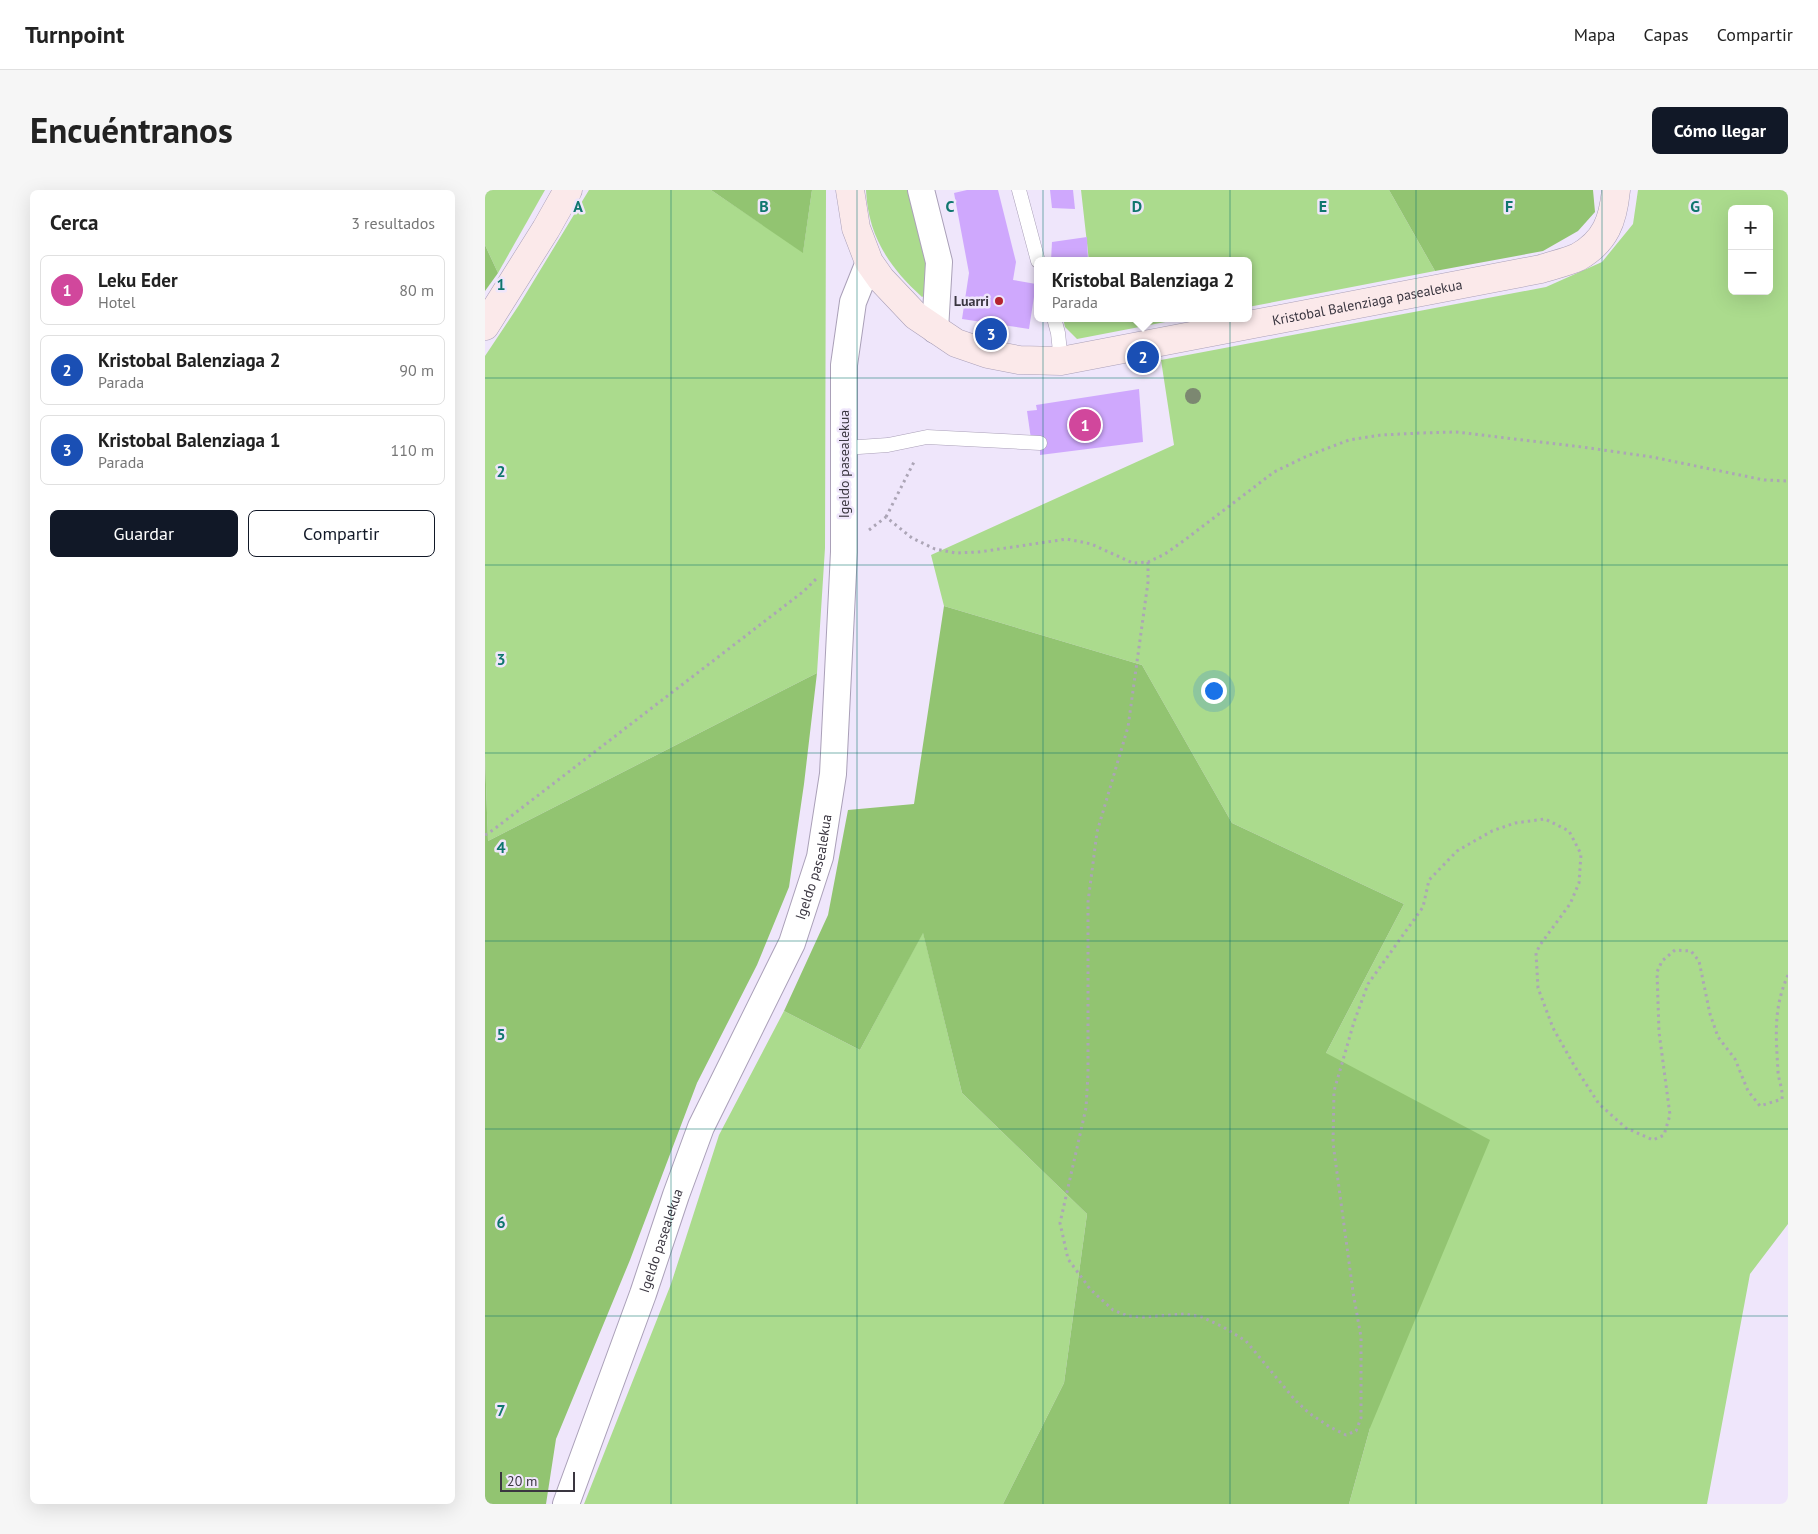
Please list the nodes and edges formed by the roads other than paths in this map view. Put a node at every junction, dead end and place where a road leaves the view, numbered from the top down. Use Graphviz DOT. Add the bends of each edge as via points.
graph roads {
  1 [pos="568,190"];
  2 [pos="850,190"];
  3 [pos="921,190"];
  4 [pos="1019,190"];
  5 [pos="1616,190"];
  6 [pos="1037,257"];
  7 [pos="869,262"];
  8 [pos="1055,322"];
  9 [pos="485,326"];
  10 [pos="935,330"];
  11 [pos="1061,360"];
  12 [pos="1040,443"];
  13 [pos="844,448"];
  14 [pos="566,1504"];
  1 -- 9 [label="street"];
  2 -- 7 [label="street" via="856,228"];
  3 -- 10 [label="street" via="939,262"];
  4 -- 6 [label="lane"];
  5 -- 11 [label="street, Kristobal Balenziaga pasealekua" via="1614,212 1603,237 1578,257 1541,269"];
  7 -- 10 [label="street, Kristobal Balenziaga pasealekua" via="916,316"];
  7 -- 13 [label="street, Igeldo pasealekua" via="853,302 843,366"];
  8 -- 11 [label="lane"];
  10 -- 11 [label="street, Kristobal Balenziaga pasealekua" via="988,354 1019,360"];
  12 -- 13 [label="lane" via="927,437 888,445"];
  13 -- 14 [label="street, Igeldo pasealekua" via="844,552 833,774 820,857 792,943 701,1126"];
}
